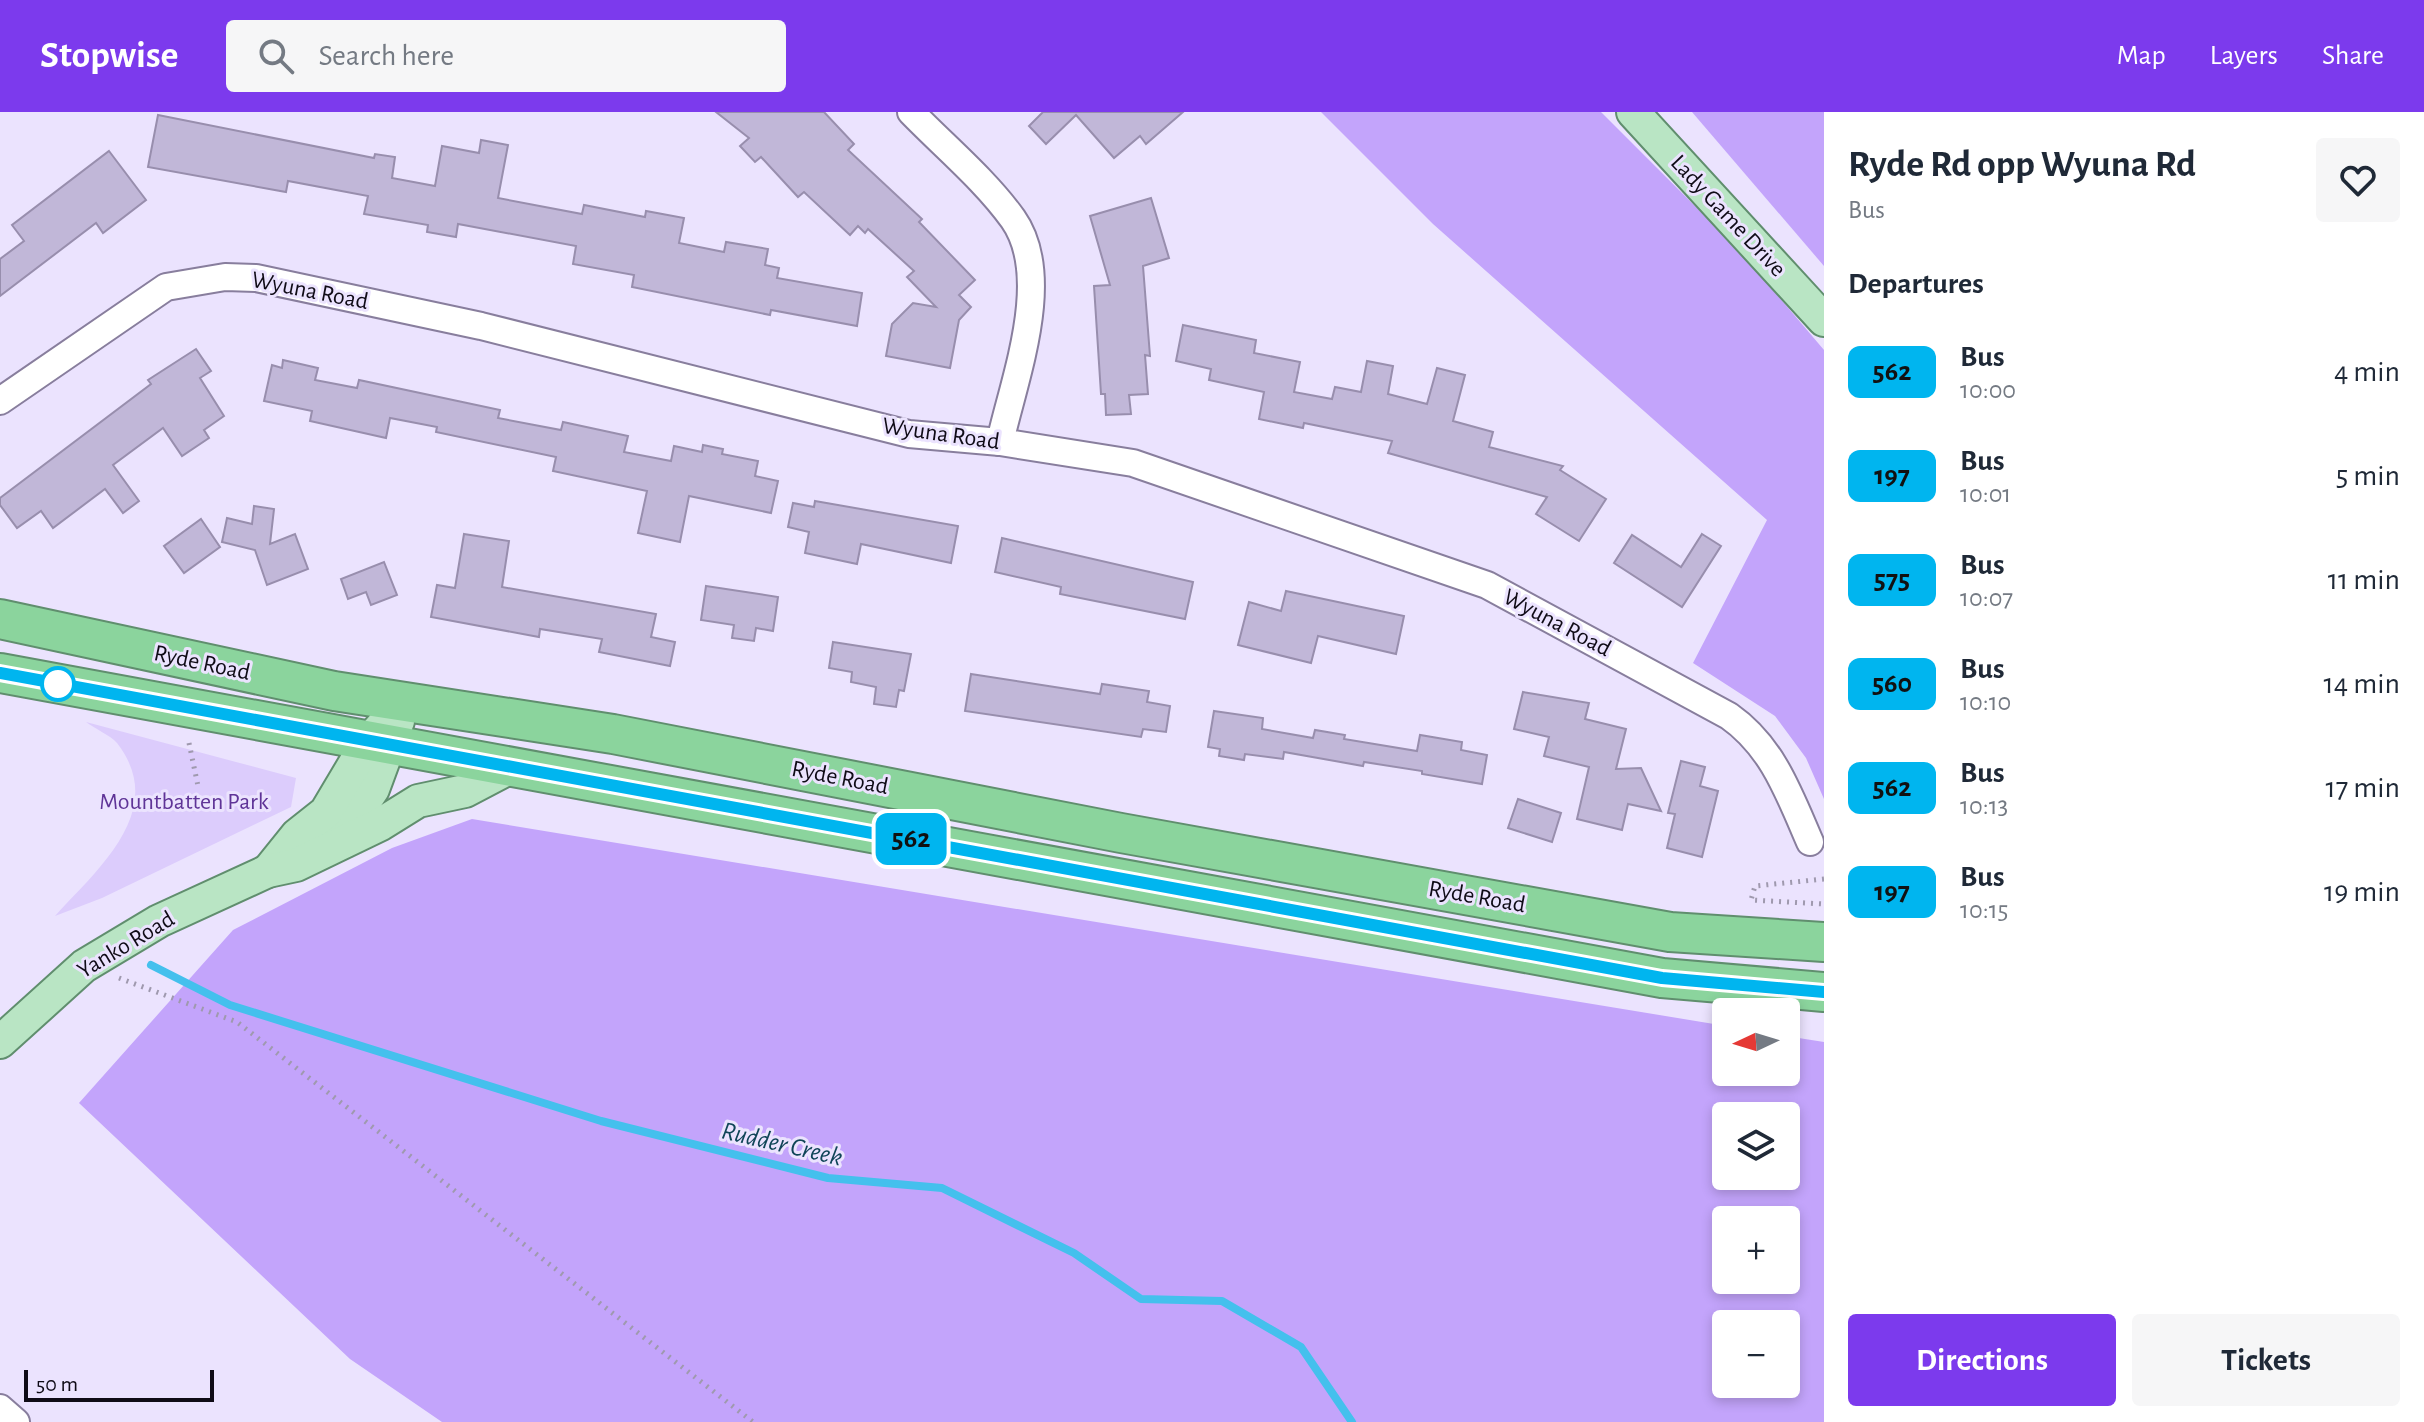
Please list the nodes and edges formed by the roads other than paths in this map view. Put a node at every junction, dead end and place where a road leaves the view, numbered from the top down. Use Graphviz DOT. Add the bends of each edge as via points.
graph roads {
  1 [pos="911,112"];
  2 [pos="1633,112"];
  3 [pos="1824,320"];
  4 [pos="0,401"];
  5 [pos="1000,442"];
  6 [pos="0,619"];
  7 [pos="0,673"];
  8 [pos="402,704"];
  9 [pos="379,745"];
  10 [pos="511,767"];
  11 [pos="1810,842"];
  12 [pos="335,845"];
  13 [pos="268,871"];
  14 [pos="1824,942"];
  15 [pos="1824,992"];
  16 [pos="0,1042"];
  17 [pos="0,1408"];
  18 [pos="16,1422"];
  1 -- 5 [label="street" via="1000,203 1026,247 1032,302"];
  2 -- 3 [label="main road, Lady Game Drive"];
  4 -- 5 [label="street, Wyuna Road" via="166,287 225,277 256,278 481,326 909,434"];
  5 -- 11 [label="street, Wyuna Road" via="1133,463 1487,585 1744,727 1777,768"];
  6 -- 8 [label="highway, Ryde Road"];
  7 -- 9 [label="highway, Ryde Road"];
  8 -- 9 [label="main road, Yanko Road"];
  8 -- 14 [label="highway, Ryde Road" via="613,734 1670,932"];
  9 -- 10 [label="highway, Ryde Road"];
  9 -- 12 [label="main road, Yanko Road" via="373,789"];
  9 -- 13 [label="main road, Yanko Road" via="326,812 297,835"];
  10 -- 12 [label="main road, Yanko Road" via="465,791 418,801"];
  10 -- 15 [label="highway, Ryde Road" via="1662,978"];
  12 -- 13 [label="main road, Yanko Road" via="296,865"];
  13 -- 16 [label="main road, Yanko Road" via="159,921 84,966"];
  17 -- 18 [label="street"];
}
